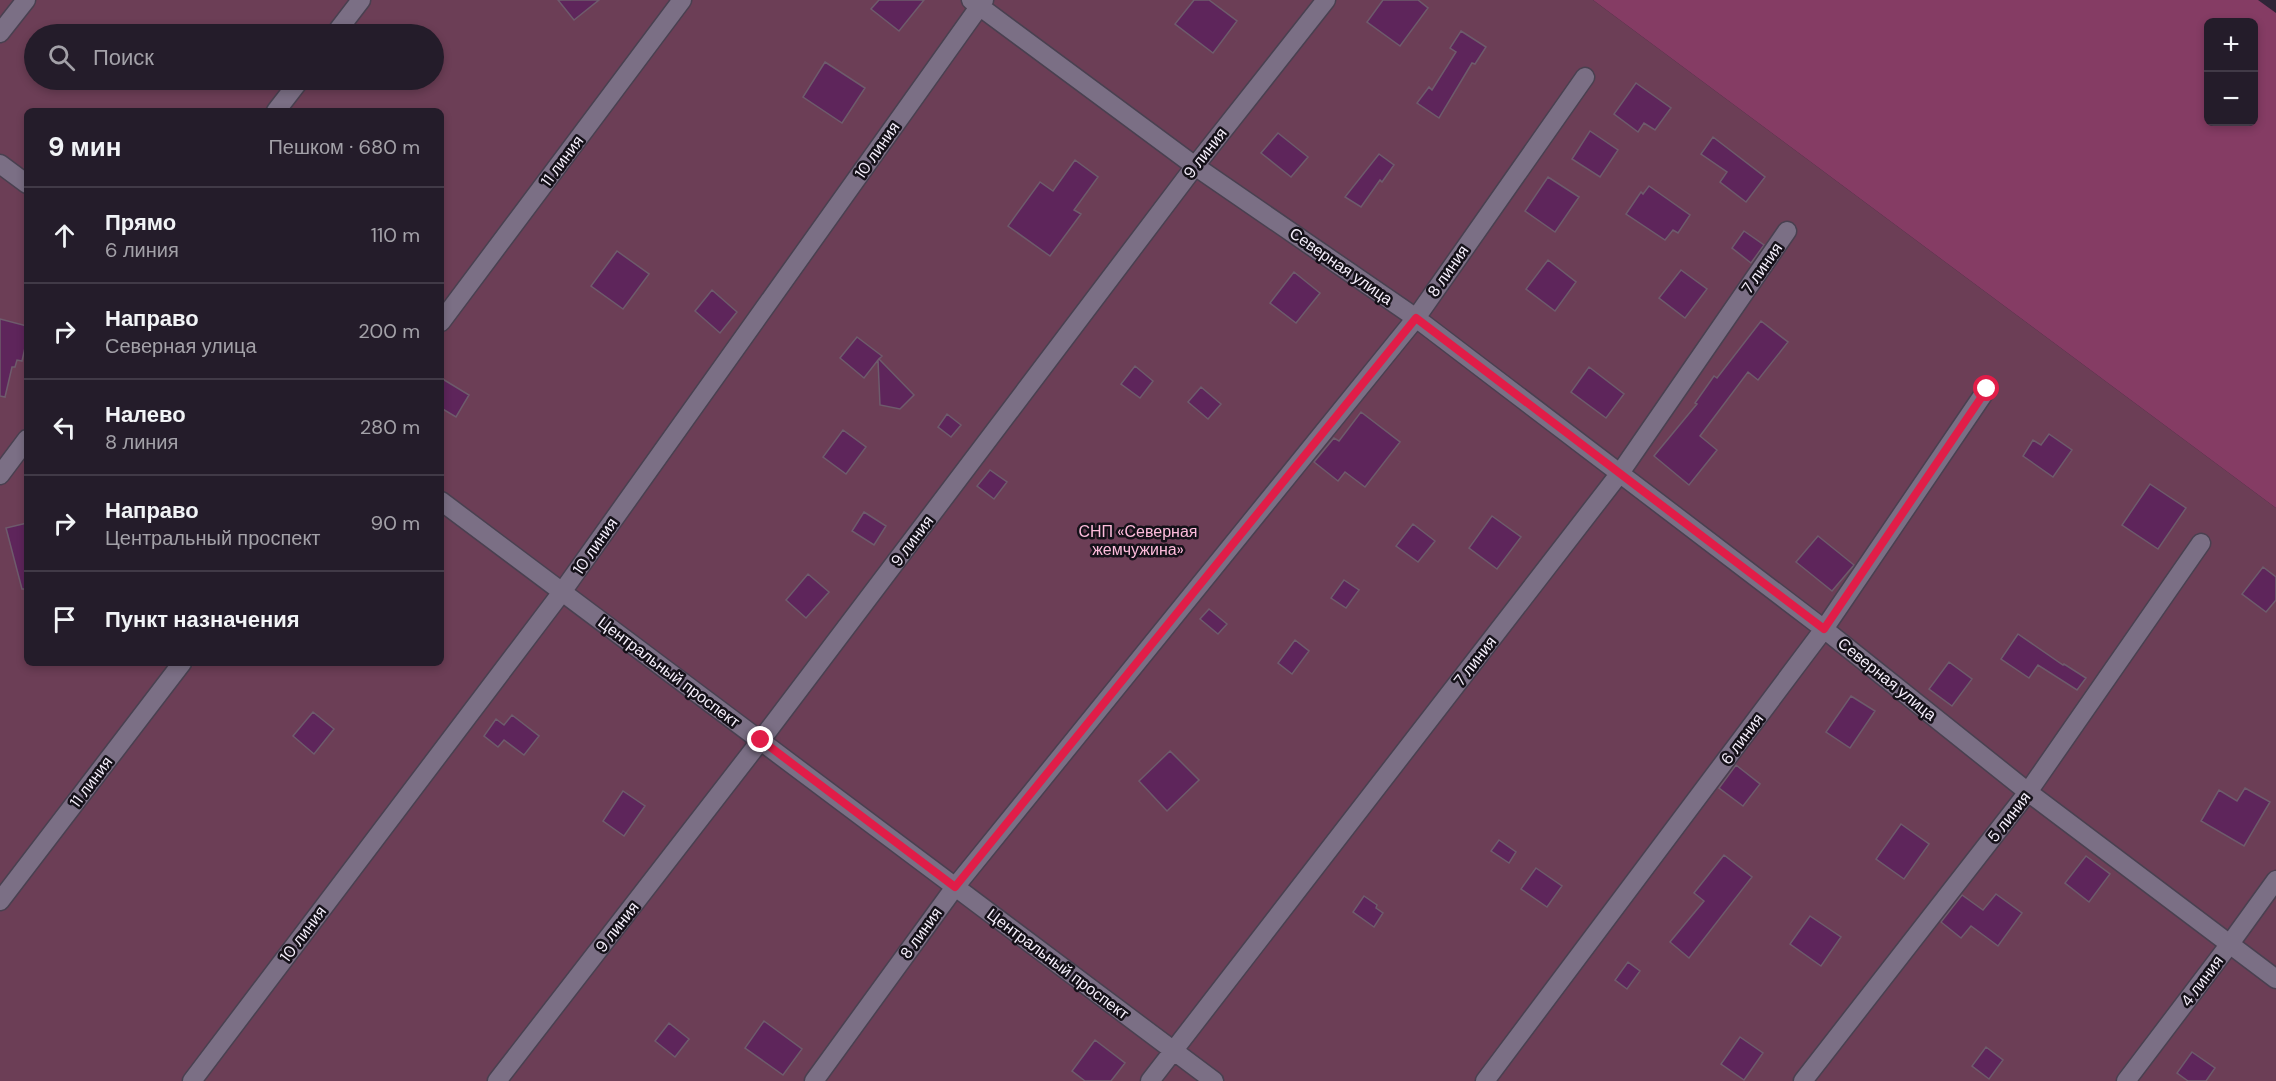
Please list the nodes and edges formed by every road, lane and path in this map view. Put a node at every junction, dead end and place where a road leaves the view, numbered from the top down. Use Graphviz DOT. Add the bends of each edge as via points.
graph roads {
  1 [pos="26,0"];
  2 [pos="361,0"];
  3 [pos="682,0"];
  4 [pos="1326,0"];
  5 [pos="978,2"];
  6 [pos="343,24"];
  7 [pos="0,33"];
  8 [pos="1585,77"];
  9 [pos="292,90"];
  10 [pos="278,108"];
  11 [pos="0,164"];
  12 [pos="1195,166"];
  13 [pos="24,182"];
  14 [pos="1787,231"];
  15 [pos="444,318"];
  16 [pos="1416,318"];
  17 [pos="1987,389"];
  18 [pos="24,443"];
  19 [pos="1620,472"];
  20 [pos="0,475"];
  21 [pos="444,503"];
  22 [pos="2201,543"];
  23 [pos="562,592"];
  24 [pos="1824,629"];
  25 [pos="180,666"];
  26 [pos="761,740"];
  27 [pos="2028,792"];
  28 [pos="2276,880"];
  29 [pos="955,887"];
  30 [pos="0,901"];
  31 [pos="2229,945"];
  32 [pos="2276,979"];
  33 [pos="1174,1051"];
  34 [pos="192,1081"];
  35 [pos="497,1081"];
  36 [pos="814,1081"];
  37 [pos="1150,1081"];
  38 [pos="1214,1081"];
  39 [pos="1485,1081"];
  40 [pos="1803,1081"];
  41 [pos="2126,1081"];
  1 -- 7 [label="street"];
  2 -- 6 [label="street"];
  3 -- 15 [label="street, 11 линия"];
  4 -- 12 [label="street, 9 линия"];
  5 -- 12 [label="street, Северная улица"];
  5 -- 23 [label="street, 10 линия"];
  8 -- 16 [label="street, 8 линия"];
  9 -- 10 [label="street"];
  11 -- 13 [label="street"];
  12 -- 16 [label="street, Северная улица"];
  12 -- 26 [label="street, 9 линия"];
  14 -- 19 [label="street, 7 линия"];
  16 -- 19 [label="street, Северная улица"];
  16 -- 29 [label="street, 8 линия"];
  17 -- 24 [label="street, 6 линия"];
  18 -- 20 [label="street"];
  19 -- 24 [label="street, Северная улица"];
  19 -- 33 [label="street, 7 линия"];
  21 -- 23 [label="street, Центральный проспект"];
  22 -- 27 [label="street, 5 линия"];
  23 -- 26 [label="street, Центральный проспект"];
  23 -- 34 [label="street, 10 линия"];
  24 -- 27 [label="street, Северная улица"];
  24 -- 39 [label="street, 6 линия"];
  25 -- 30 [label="street, 11 линия"];
  26 -- 29 [label="street, Центральный проспект"];
  26 -- 35 [label="street, 9 линия"];
  27 -- 31 [label="street, Северная улица"];
  27 -- 40 [label="street, 5 линия"];
  28 -- 31 [label="street, 4 линия"];
  29 -- 33 [label="street, Центральный проспект"];
  29 -- 36 [label="street, 8 линия"];
  31 -- 32 [label="street, Северная улица"];
  31 -- 41 [label="street, 4 линия"];
  33 -- 37 [label="street, 7 линия"];
  33 -- 38 [label="street, Центральный проспект"];
}
